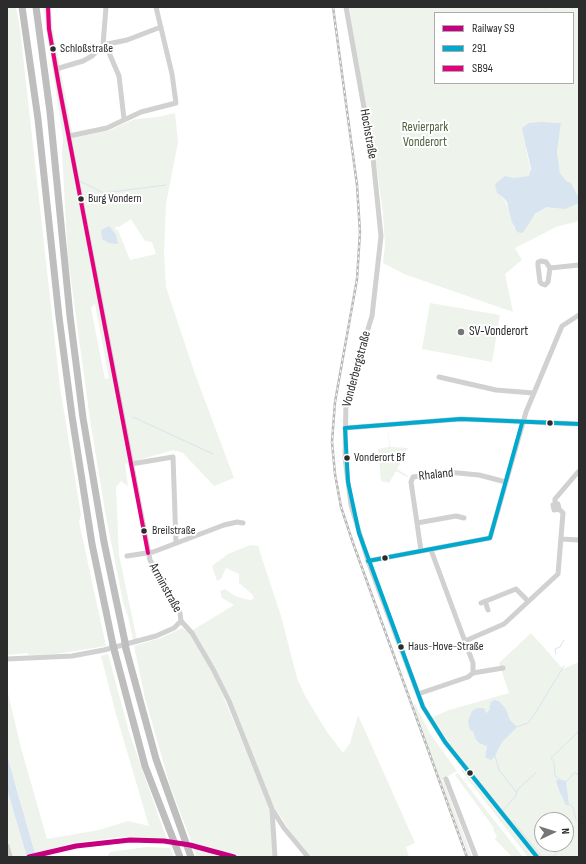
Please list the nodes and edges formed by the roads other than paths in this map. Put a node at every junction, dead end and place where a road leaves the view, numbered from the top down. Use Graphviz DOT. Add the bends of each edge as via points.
graph roads {
  1 [pos="22,7"];
  2 [pos="36,7"];
  3 [pos="48,7"];
  4 [pos="106,7"];
  5 [pos="156,7"];
  6 [pos="346,7"];
  7 [pos="160,27"];
  8 [pos="103,45"];
  9 [pos="56,69"];
  10 [pos="124,119"];
  11 [pos="69,136"];
  12 [pos="379,262"];
  13 [pos="579,265"];
  14 [pos="550,268"];
  15 [pos="579,314"];
  16 [pos="439,377"];
  17 [pos="533,393"];
  18 [pos="522,423"];
  19 [pos="579,424"];
  20 [pos="345,428"];
  21 [pos="131,464"];
  22 [pos="578,472"];
  23 [pos="506,482"];
  24 [pos="464,518"];
  25 [pos="243,523"];
  26 [pos="417,524"];
  27 [pos="562,539"];
  28 [pos="579,540"];
  29 [pos="176,544"];
  30 [pos="430,550"];
  31 [pos="421,551"];
  32 [pos="148,553"];
  33 [pos="127,556"];
  34 [pos="368,561"];
  35 [pos="528,601"];
  36 [pos="488,610"];
  37 [pos="181,622"];
  38 [pos="465,641"];
  39 [pos="7,659"];
  40 [pos="503,668"];
  41 [pos="473,673"];
  42 [pos="418,694"];
  43 [pos="446,780"];
  44 [pos="272,809"];
  45 [pos="7,846"];
  46 [pos="10,857"];
  47 [pos="180,857"];
  48 [pos="192,857"];
  49 [pos="275,857"];
  50 [pos="308,857"];
  51 [pos="476,857"];
  52 [pos="536,857"];
  1 -- 47 [label="highway, bridge" via="38,119 59,317 92,544 113,645 145,766"];
  2 -- 48 [label="highway" via="50,112 70,316 83,418 104,542 126,646 156,759"];
  3 -- 9 [label="street, Arminstraße"];
  4 -- 8 [label="street"];
  5 -- 7 [label="street"];
  6 -- 12 [label="street, Hochstraße" via="378,190 381,230"];
  7 -- 8 [label="street" via="127,40"];
  7 -- 10 [label="street" via="172,74 176,103 148,109"];
  8 -- 9 [label="street" via="83,62"];
  8 -- 10 [label="street" via="107,48 119,76"];
  9 -- 11 [label="street, Arminstraße"];
  10 -- 11 [label="street" via="107,128"];
  11 -- 21 [label="street, Arminstraße"];
  12 -- 20 [label="street, Vonderbergstraße" via="372,316 346,400"];
  13 -- 14 [label="street"];
  15 -- 17 [label="street" via="562,326"];
  16 -- 17 [label="street" via="496,390"];
  17 -- 18 [label="street"];
  18 -- 19 [label="street"];
  18 -- 20 [label="street" via="461,419"];
  18 -- 23 [label="street"];
  20 -- 34 [label="street, Vonderbergstraße" via="346,467 351,505"];
  21 -- 29 [label="street" via="173,457"];
  21 -- 32 [label="street, Arminstraße"];
  22 -- 27 [label="street" via="555,499 555,504 559,505 563,513"];
  23 -- 26 [label="street, Rhaland" via="479,475 446,472 413,477 411,482"];
  23 -- 30 [label="street" via="490,538"];
  24 -- 26 [label="street" via="456,516"];
  25 -- 29 [label="street" via="232,523"];
  26 -- 31 [label="street, Rhaland"];
  27 -- 28 [label="street"];
  27 -- 35 [label="street" via="558,574"];
  29 -- 32 [label="street"];
  30 -- 31 [label="street"];
  30 -- 38 [label="street"];
  31 -- 34 [label="street"];
  32 -- 33 [label="street"];
  32 -- 37 [label="street, Arminstraße" via="153,568 180,613"];
  34 -- 42 [label="street, Vonderbergstraße"];
  35 -- 36 [label="street" via="516,589 483,602"];
  35 -- 38 [label="street" via="504,624"];
  37 -- 39 [label="street" via="156,636 104,650 72,656"];
  37 -- 44 [label="street, Arminstraße" via="192,633 219,680"];
  38 -- 41 [label="street" via="473,663"];
  40 -- 41 [label="street"];
  41 -- 42 [label="street"];
  42 -- 52 [label="street, Vonderbergstraße" via="429,718 445,742"];
  43 -- 51 [label="street"];
  44 -- 49 [label="street"];
  44 -- 50 [label="street, Arminstraße"];
  45 -- 46 [label="street"];
}
